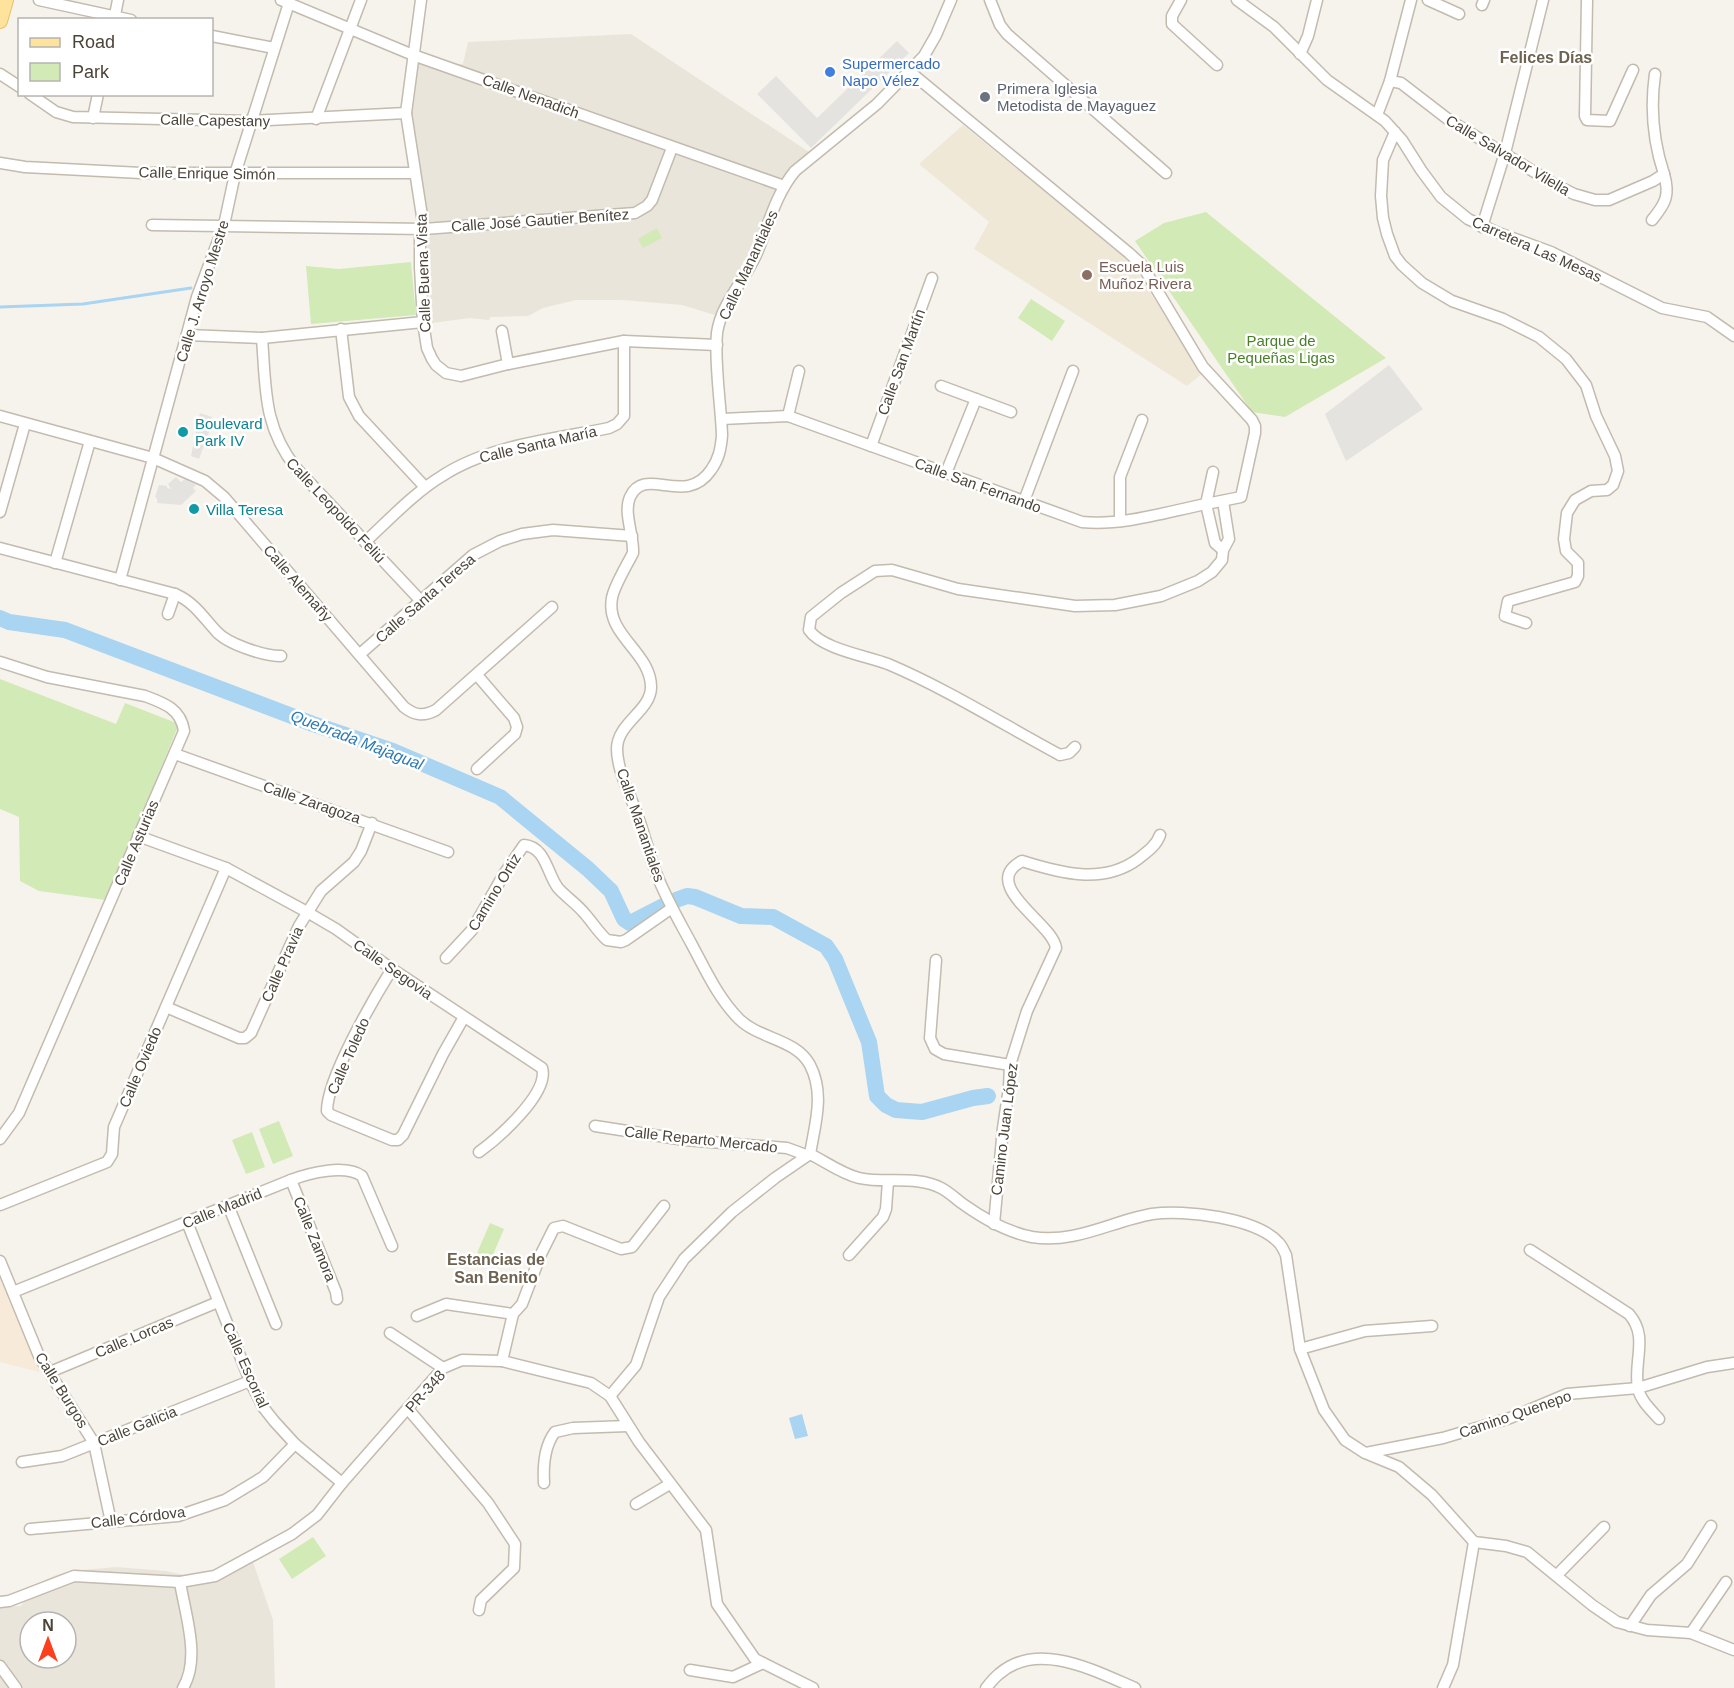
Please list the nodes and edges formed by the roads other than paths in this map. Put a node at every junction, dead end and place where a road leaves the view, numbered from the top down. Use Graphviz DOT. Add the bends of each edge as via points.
graph roads {
  1 [pos="6,0"];
  2 [pos="39,0"];
  3 [pos="118,0"];
  4 [pos="361,0"];
  5 [pos="421,0"];
  6 [pos="951,0"];
  7 [pos="990,0"];
  8 [pos="1181,0"];
  9 [pos="1237,0"];
  10 [pos="1317,0"];
  11 [pos="1411,0"];
  12 [pos="1428,0"];
  13 [pos="1543,0"];
  14 [pos="1587,0"];
  15 [pos="285,2"];
  16 [pos="1459,14"];
  17 [pos="115,18"];
  18 [pos="0,21"];
  19 [pos="350,29"];
  20 [pos="213,36"];
  21 [pos="274,48"];
  22 [pos="1300,54"];
  23 [pos="413,55"];
  24 [pos="1217,65"];
  25 [pos="1633,70"];
  26 [pos="909,71"];
  27 [pos="0,74"];
  28 [pos="1655,74"];
  29 [pos="1390,81"];
  30 [pos="18,86"];
  31 [pos="33,96"];
  32 [pos="98,96"];
  33 [pos="406,113"];
  34 [pos="1377,115"];
  35 [pos="93,118"];
  36 [pos="316,119"];
  37 [pos="251,121"];
  38 [pos="1395,132"];
  39 [pos="672,148"];
  40 [pos="1505,153"];
  41 [pos="0,164"];
  42 [pos="414,173"];
  43 [pos="1166,173"];
  44 [pos="236,174"];
  45 [pos="1664,174"];
  46 [pos="784,186"];
  47 [pos="1652,220"];
  48 [pos="152,225"];
  49 [pos="224,225"];
  50 [pos="1482,226"];
  51 [pos="424,229"];
  52 [pos="932,278"];
  53 [pos="423,322"];
  54 [pos="341,329"];
  55 [pos="502,332"];
  56 [pos="187,336"];
  57 [pos="1734,336"];
  58 [pos="262,338"];
  59 [pos="624,341"];
  60 [pos="717,345"];
  61 [pos="508,364"];
  62 [pos="1073,370"];
  63 [pos="799,371"];
  64 [pos="941,386"];
  65 [pos="976,399"];
  66 [pos="1011,412"];
  67 [pos="0,416"];
  68 [pos="788,416"];
  69 [pos="722,419"];
  70 [pos="1142,420"];
  71 [pos="25,424"];
  72 [pos="90,441"];
  73 [pos="871,446"];
  74 [pos="153,458"];
  75 [pos="1213,472"];
  76 [pos="946,473"];
  77 [pos="425,487"];
  78 [pos="1024,501"];
  79 [pos="1223,501"];
  80 [pos="1206,504"];
  81 [pos="0,512"];
  82 [pos="1120,521"];
  83 [pos="632,536"];
  84 [pos="365,542"];
  85 [pos="0,548"];
  86 [pos="1223,550"];
  87 [pos="55,563"];
  88 [pos="120,580"];
  89 [pos="176,594"];
  90 [pos="421,601"];
  91 [pos="552,607"];
  92 [pos="168,614"];
  93 [pos="1526,622"];
  94 [pos="360,654"];
  95 [pos="281,656"];
  96 [pos="0,662"];
  97 [pos="477,675"];
  98 [pos="1075,747"];
  99 [pos="175,754"];
  100 [pos="477,769"];
  101 [pos="372,824"];
  102 [pos="1160,835"];
  103 [pos="138,836"];
  104 [pos="448,852"];
  105 [pos="226,868"];
  106 [pos="672,908"];
  107 [pos="307,912"];
  108 [pos="446,958"];
  109 [pos="936,960"];
  110 [pos="392,969"];
  111 [pos="165,1007"];
  112 [pos="464,1017"];
  113 [pos="1010,1065"];
  114 [pos="595,1126"];
  115 [pos="0,1139"];
  116 [pos="479,1152"];
  117 [pos="808,1155"];
  118 [pos="291,1180"];
  119 [pos="888,1180"];
  120 [pos="0,1204"];
  121 [pos="228,1205"];
  122 [pos="664,1206"];
  123 [pos="187,1222"];
  124 [pos="994,1224"];
  125 [pos="392,1246"];
  126 [pos="1530,1250"];
  127 [pos="849,1255"];
  128 [pos="0,1261"];
  129 [pos="13,1292"];
  130 [pos="337,1299"];
  131 [pos="218,1302"];
  132 [pos="513,1314"];
  133 [pos="417,1316"];
  134 [pos="276,1324"];
  135 [pos="1432,1326"];
  136 [pos="390,1333"];
  137 [pos="1300,1349"];
  138 [pos="502,1361"];
  139 [pos="1734,1363"];
  140 [pos="443,1368"];
  141 [pos="50,1372"];
  142 [pos="250,1381"];
  143 [pos="1638,1388"];
  144 [pos="610,1396"];
  145 [pos="408,1409"];
  146 [pos="1659,1419"];
  147 [pos="628,1426"];
  148 [pos="94,1443"];
  149 [pos="296,1444"];
  150 [pos="1365,1453"];
  151 [pos="22,1462"];
  152 [pos="342,1483"];
  153 [pos="544,1483"];
  154 [pos="670,1484"];
  155 [pos="636,1504"];
  156 [pos="111,1522"];
  157 [pos="1711,1526"];
  158 [pos="1604,1527"];
  159 [pos="30,1529"];
  160 [pos="1474,1542"];
  161 [pos="1557,1575"];
  162 [pos="180,1582"];
  163 [pos="1726,1582"];
  164 [pos="0,1602"];
  165 [pos="479,1611"];
  166 [pos="1630,1626"];
  167 [pos="1691,1633"];
  168 [pos="1732,1646"];
  169 [pos="763,1663"];
  170 [pos="0,1666"];
  171 [pos="690,1670"];
  172 [pos="16,1688"];
  173 [pos="183,1688"];
  174 [pos="813,1688"];
  175 [pos="986,1688"];
  176 [pos="1135,1688"];
  177 [pos="1443,1688"];
  1 -- 18 [label="main road"];
  2 -- 17 [label="street"];
  3 -- 17 [label="street"];
  4 -- 19 [label="street"];
  5 -- 23 [label="street, Calle Buena Vista"];
  6 -- 26 [label="street, Calle Manantiales" via="930,46"];
  7 -- 43 [label="street" via="1007,34"];
  8 -- 24 [label="street" via="1172,24"];
  9 -- 22 [label="street, Carretera Las Mesas" via="1274,27"];
  10 -- 22 [label="street"];
  11 -- 29 [label="street"];
  12 -- 16 [label="street"];
  13 -- 40 [label="street"];
  14 -- 25 [label="street" via="1585,116 1592,121 1610,121"];
  15 -- 19 [label="street, Calle Nenadich"];
  15 -- 21 [label="street, Calle J. Arroyo Mestre"];
  19 -- 23 [label="street, Calle Nenadich"];
  19 -- 36 [label="street"];
  20 -- 21 [label="street"];
  21 -- 37 [label="street, Calle J. Arroyo Mestre"];
  22 -- 34 [label="street, Carretera Las Mesas" via="1327,80"];
  23 -- 33 [label="street, Calle Buena Vista"];
  23 -- 39 [label="street, Calle Nenadich"];
  26 -- 46 [label="street, Calle Manantiales" via="877,104 795,171"];
  26 -- 79 [label="street" via="1142,266 1203,368 1255,426 1241,497"];
  27 -- 30 [label="street"];
  28 -- 45 [label="street" via="1654,137"];
  29 -- 34 [label="street"];
  29 -- 40 [label="street, Calle Salvador Vilella" via="1401,83 1449,120"];
  31 -- 35 [label="street, Calle Capestany" via="63,115"];
  32 -- 35 [label="street"];
  33 -- 36 [label="street, Calle Capestany"];
  33 -- 42 [label="street, Calle Buena Vista"];
  34 -- 38 [label="street, Carretera Las Mesas"];
  35 -- 37 [label="street, Calle Capestany"];
  36 -- 37 [label="street, Calle Capestany"];
  37 -- 44 [label="street, Calle J. Arroyo Mestre"];
  38 -- 50 [label="street, Carretera Las Mesas" via="1441,197"];
  38 -- 93 [label="street" via="1383,160 1381,180 1383,218 1395,256 1422,283 1452,301 1529,331 1566,359 1586,385 1617,462 1617,480 1613,485 1575,500 1567,513 1564,539 1566,551 1578,563 1575,582 1508,601 1505,616"];
  39 -- 46 [label="street, Calle Nenadich"];
  39 -- 51 [label="street, Calle José Gautier Benítez" via="652,200 635,213"];
  40 -- 45 [label="street, Calle Salvador Vilella" via="1564,190 1595,200 1615,198"];
  40 -- 50 [label="street"];
  41 -- 44 [label="street, Calle Enrique Simón" via="141,173"];
  42 -- 44 [label="street, Calle Enrique Simón"];
  42 -- 51 [label="street, Calle Buena Vista"];
  44 -- 49 [label="street, Calle J. Arroyo Mestre"];
  45 -- 47 [label="street" via="1667,196"];
  46 -- 60 [label="street, Calle Manantiales" via="755,257 720,321"];
  48 -- 49 [label="street, Calle José Gautier Benítez"];
  49 -- 51 [label="street, Calle José Gautier Benítez"];
  49 -- 56 [label="street, Calle J. Arroyo Mestre"];
  50 -- 57 [label="street, Carretera Las Mesas" via="1551,252 1662,308 1707,317"];
  51 -- 53 [label="street, Calle Buena Vista" via="420,238"];
  52 -- 73 [label="street, Calle San Martín"];
  53 -- 54 [label="street"];
  53 -- 61 [label="street, Calle Buena Vista" via="427,348 436,365 446,373 461,376"];
  54 -- 58 [label="street"];
  54 -- 77 [label="street" via="352,406"];
  55 -- 61 [label="street"];
  56 -- 58 [label="street"];
  56 -- 74 [label="street, Calle J. Arroyo Mestre"];
  58 -- 84 [label="street, Calle Leopoldo Feliú" via="268,409 276,438 296,468"];
  59 -- 60 [label="street, Calle Buena Vista"];
  59 -- 61 [label="street, Calle Buena Vista"];
  59 -- 77 [label="street, Calle Santa María" via="624,416 617,424 487,454"];
  60 -- 69 [label="street, Calle Manantiales"];
  62 -- 78 [label="street"];
  63 -- 68 [label="street"];
  64 -- 65 [label="street"];
  65 -- 66 [label="street"];
  65 -- 76 [label="street"];
  67 -- 71 [label="street, Calle Alemañy"];
  68 -- 69 [label="street, Calle San Fernando"];
  68 -- 73 [label="street, Calle San Fernando"];
  69 -- 83 [label="street, Calle Manantiales" via="718,457 703,480 691,487 650,483 632,494 628,504"];
  70 -- 82 [label="street" via="1120,477"];
  71 -- 72 [label="street, Calle Alemañy"];
  71 -- 81 [label="street"];
  72 -- 74 [label="street, Calle Alemañy"];
  72 -- 87 [label="street"];
  73 -- 76 [label="street, Calle San Fernando"];
  74 -- 88 [label="street, Calle J. Arroyo Mestre"];
  74 -- 94 [label="street, Calle Alemañy" via="205,482 224,497"];
  75 -- 80 [label="street"];
  76 -- 78 [label="street, Calle San Fernando"];
  77 -- 84 [label="street, Calle Santa María"];
  78 -- 82 [label="street, Calle San Fernando" via="1082,522"];
  79 -- 80 [label="street, Calle San Fernando"];
  79 -- 86 [label="street" via="1229,539"];
  80 -- 82 [label="street, Calle San Fernando"];
  80 -- 86 [label="street" via="1215,543"];
  83 -- 90 [label="street, Calle Santa Teresa" via="553,530 511,537 473,555"];
  83 -- 106 [label="street, Calle Manantiales" via="633,552 614,591 612,604 617,629 643,663 651,687 648,699 620,735 617,748 655,870"];
  84 -- 90 [label="street, Calle Leopoldo Feliú"];
  85 -- 87 [label="street"];
  86 -- 98 [label="street" via="1218,565 1198,581 1138,602 1075,606 958,589 883,570 867,574 811,617 809,630 813,637 921,679 1060,755"];
  87 -- 88 [label="street"];
  88 -- 89 [label="street"];
  89 -- 92 [label="street"];
  89 -- 95 [label="street" via="195,606 228,641"];
  90 -- 94 [label="street, Calle Santa Teresa"];
  91 -- 97 [label="street, Calle Alemañy"];
  94 -- 97 [label="street, Calle Alemañy" via="404,707 417,714 435,711"];
  96 -- 99 [label="street, Calle Asturias" via="47,677 160,702 176,711 183,725"];
  97 -- 100 [label="street" via="514,718 517,727 512,737"];
  99 -- 101 [label="street, Calle Zaragoza"];
  99 -- 103 [label="street, Calle Asturias"];
  101 -- 104 [label="street, Calle Zaragoza"];
  101 -- 107 [label="street, Calle Pravia" via="354,862 321,891"];
  102 -- 113 [label="street, Camino Juan López" via="1152,848 1130,865 1099,876 1022,861 1012,868 1009,880 1016,900 1053,936 1056,948 1027,1011"];
  103 -- 105 [label="street, Calle Segovia"];
  103 -- 115 [label="street, Calle Asturias" via="20,1113"];
  105 -- 107 [label="street, Calle Segovia"];
  105 -- 111 [label="street, Calle Oviedo"];
  106 -- 108 [label="street, Camino Ortiz" via="626,940 607,940 557,887 541,855 524,845 472,930"];
  106 -- 117 [label="street, Calle Manantiales" via="716,989 740,1020 783,1042 809,1063 818,1086 819,1102"];
  107 -- 110 [label="street, Calle Segovia"];
  107 -- 111 [label="street, Calle Pravia" via="251,1033 245,1038"];
  109 -- 113 [label="street" via="930,1038 935,1049 944,1054"];
  110 -- 112 [label="street, Calle Segovia"];
  110 -- 112 [label="street, Calle Toledo" via="346,1053 329,1095 327,1111 331,1115 398,1140"];
  111 -- 120 [label="street, Calle Oviedo" via="114,1127 112,1154 107,1162"];
  112 -- 116 [label="street, Calle Segovia" via="537,1064 544,1074 542,1084 517,1118"];
  113 -- 124 [label="street, Camino Juan López"];
  114 -- 117 [label="street, Calle Reparto Mercado" via="685,1140 787,1148"];
  117 -- 119 [label="street, Calle Reparto Mercado" via="861,1179"];
  117 -- 144 [label="street" via="732,1212 684,1259 658,1297 636,1365"];
  118 -- 121 [label="street, Calle Madrid"];
  118 -- 125 [label="street, Calle Madrid" via="315,1173 358,1172"];
  118 -- 130 [label="street, Calle Zamora"];
  119 -- 124 [label="street, Calle Reparto Mercado" via="942,1188"];
  119 -- 127 [label="street" via="883,1217"];
  121 -- 123 [label="street, Calle Madrid"];
  121 -- 134 [label="street"];
  122 -- 132 [label="street" via="632,1248 621,1249 563,1226 554,1228 522,1304"];
  123 -- 129 [label="street, Calle Madrid"];
  123 -- 131 [label="street, Calle Escorial"];
  124 -- 137 [label="street, Calle Reparto Mercado" via="1020,1234 1053,1238 1069,1238 1169,1212 1253,1226 1279,1242 1286,1255"];
  126 -- 143 [label="street" via="1635,1321 1639,1342"];
  128 -- 129 [label="street, Calle Burgos"];
  129 -- 141 [label="street, Calle Burgos" via="39,1356"];
  131 -- 141 [label="street, Calle Lorcas"];
  131 -- 142 [label="street, Calle Escorial"];
  132 -- 133 [label="street" via="446,1304"];
  132 -- 138 [label="street"];
  135 -- 137 [label="street" via="1365,1331"];
  136 -- 140 [label="street"];
  137 -- 150 [label="street, Calle Reparto Mercado" via="1324,1410 1345,1440"];
  138 -- 140 [label="street, PR-348 / PR-348" via="462,1360"];
  138 -- 144 [label="street, PR-348 / PR-348" via="591,1383"];
  139 -- 143 [label="street, Camino Quenepo" via="1707,1366"];
  140 -- 145 [label="street, PR-348 / PR-348"];
  141 -- 148 [label="street, Calle Burgos"];
  142 -- 148 [label="street, Calle Galicia"];
  142 -- 149 [label="street, Calle Escorial" via="263,1407"];
  143 -- 146 [label="street" via="1645,1404"];
  143 -- 150 [label="street, Camino Quenepo" via="1567,1394 1510,1418 1443,1438"];
  144 -- 147 [label="street, PR-348 / PR-348"];
  145 -- 152 [label="street, PR-348 / PR-348"];
  145 -- 165 [label="street" via="488,1503 515,1544 514,1568 481,1600"];
  147 -- 153 [label="street" via="555,1432 546,1454"];
  147 -- 154 [label="street, PR-348 / PR-348"];
  148 -- 151 [label="street, Calle Galicia" via="62,1456"];
  148 -- 156 [label="street, Calle Burgos"];
  149 -- 152 [label="street, Calle Escorial"];
  149 -- 156 [label="street, Calle Córdova" via="263,1477 225,1500 178,1516"];
  150 -- 160 [label="street, Calle Reparto Mercado" via="1399,1467 1432,1495"];
  152 -- 162 [label="street, PR-348 / PR-348" via="317,1515 292,1533 215,1576"];
  154 -- 155 [label="street"];
  154 -- 169 [label="street, PR-348 / PR-348" via="705,1530 717,1604 755,1659"];
  156 -- 159 [label="street, Calle Córdova"];
  157 -- 166 [label="street" via="1687,1564 1651,1595"];
  158 -- 161 [label="street"];
  160 -- 161 [label="street" via="1527,1552"];
  160 -- 177 [label="street" via="1453,1665"];
  161 -- 166 [label="street" via="1603,1614"];
  162 -- 164 [label="street, PR-348 / PR-348" via="74,1576"];
  162 -- 173 [label="street" via="192,1651"];
  163 -- 167 [label="street"];
  166 -- 167 [label="street"];
  167 -- 168 [label="street"];
  169 -- 171 [label="street" via="733,1677"];
  169 -- 174 [label="street, PR-348 / PR-348"];
  170 -- 172 [label="street"];
  175 -- 176 [label="street" via="1000,1673 1017,1664 1055,1658"];
}
